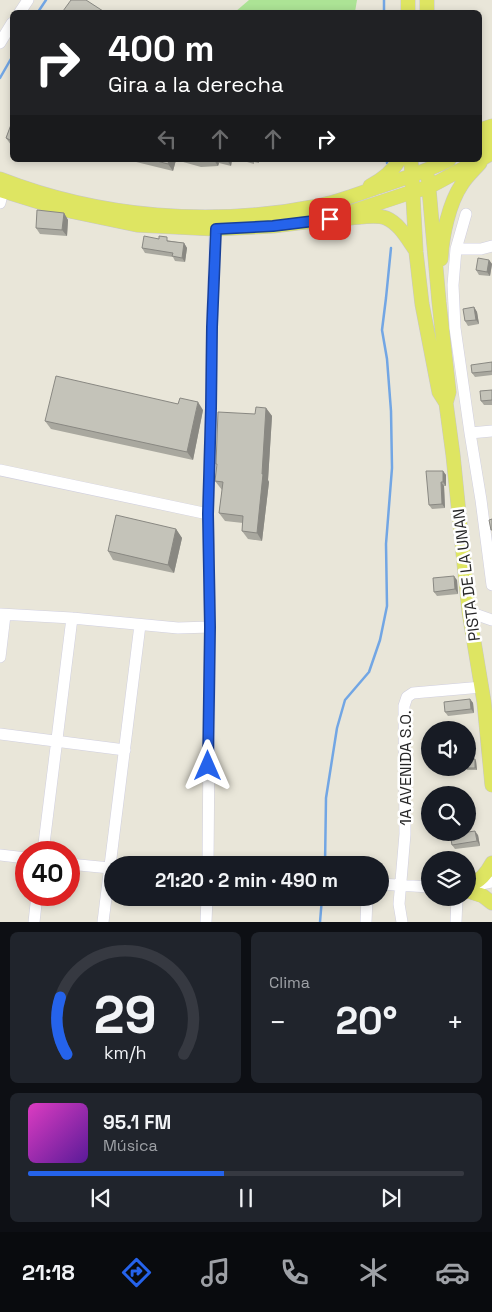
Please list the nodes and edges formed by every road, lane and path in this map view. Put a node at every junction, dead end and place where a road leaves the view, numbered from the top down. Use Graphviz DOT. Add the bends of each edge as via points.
graph roads {
  1 [pos="10,27"];
  2 [pos="0,43"];
  3 [pos="492,139"];
  4 [pos="484,155"];
  5 [pos="398,162"];
  6 [pos="410,162"];
  7 [pos="441,162"];
  8 [pos="472,162"];
  9 [pos="479,162"];
  10 [pos="428,165"];
  11 [pos="411,176"];
  12 [pos="429,187"];
  13 [pos="1,191"];
  14 [pos="412,192"];
  15 [pos="344,198"];
  16 [pos="466,214"];
  17 [pos="330,219"];
  18 [pos="216,229"];
  19 [pos="492,246"];
  20 [pos="456,248"];
  21 [pos="416,252"];
  22 [pos="439,302"];
  23 [pos="446,403"];
  24 [pos="492,430"];
  25 [pos="470,434"];
  26 [pos="474,454"];
  27 [pos="453,455"];
  28 [pos="0,470"];
  29 [pos="487,499"];
  30 [pos="208,514"];
  31 [pos="490,559"];
  32 [pos="492,585"];
  33 [pos="469,612"];
  34 [pos="2,614"];
  35 [pos="72,618"];
  36 [pos="492,620"];
  37 [pos="140,625"];
  38 [pos="210,627"];
  39 [pos="0,657"];
  40 [pos="482,687"];
  41 [pos="0,734"];
  42 [pos="57,741"];
  43 [pos="125,750"];
  44 [pos="490,751"];
  45 [pos="492,785"];
  46 [pos="44,841"];
  47 [pos="0,855"];
  48 [pos="112,856"];
  49 [pos="208,856"];
  50 [pos="15,857"];
  51 [pos="492,863"];
  52 [pos="80,865"];
  53 [pos="104,867"];
  54 [pos="476,882"];
  55 [pos="492,882"];
  56 [pos="389,884"];
  57 [pos="400,885"];
  58 [pos="421,886"];
  59 [pos="476,886"];
  60 [pos="476,889"];
  61 [pos="492,891"];
  62 [pos="476,892"];
  63 [pos="492,903"];
  64 [pos="36,906"];
  65 [pos="105,906"];
  66 [pos="207,906"];
  67 [pos="367,906"];
  68 [pos="457,906"];
  69 [pos="34,922"];
  70 [pos="103,922"];
  71 [pos="206,922"];
  72 [pos="366,922"];
  73 [pos="402,922"];
  74 [pos="456,922"];
  1 -- 2 [label="street"];
  3 -- 4 [label="main road"];
  5 -- 15 [label="main road" via="378,181"];
  6 -- 11 [label="main road, PISTA DE LA UNAN"];
  7 -- 10 [label="main road"];
  8 -- 12 [label="main road"];
  9 -- 22 [label="main road" via="462,184 450,213 442,246"];
  10 -- 11 [label="main road"];
  10 -- 12 [label="main road, PISTA DE LA UNAN"];
  11 -- 14 [label="main road, PISTA DE LA UNAN"];
  11 -- 15 [label="main road"];
  12 -- 14 [label="main road"];
  12 -- 22 [label="main road, PISTA DE LA UNAN"];
  13 -- 15 [label="main road" via="33,190 110,209 168,216 215,217 263,214 317,206"];
  13 -- 18 [label="main road" via="117,222"];
  14 -- 17 [label="main road"];
  14 -- 21 [label="main road, PISTA DE LA UNAN"];
  16 -- 20 [label="street"];
  17 -- 18 [label="main road"];
  17 -- 21 [label="main road" via="385,218 402,231"];
  18 -- 30 [label="street"];
  19 -- 20 [label="street"];
  20 -- 25 [label="street" via="453,285 455,328"];
  21 -- 23 [label="main road, PISTA DE LA UNAN" via="422,304 440,392"];
  22 -- 23 [label="main road, PISTA DE LA UNAN" via="450,392"];
  23 -- 27 [label="main road, PISTA DE LA UNAN"];
  24 -- 25 [label="street"];
  25 -- 26 [label="street"];
  26 -- 27 [label="street"];
  26 -- 29 [label="street"];
  27 -- 33 [label="main road, PISTA DE LA UNAN"];
  28 -- 30 [label="street"];
  29 -- 31 [label="street"];
  30 -- 38 [label="street"];
  31 -- 32 [label="street"];
  33 -- 36 [label="street"];
  33 -- 40 [label="main road, PISTA DE LA UNAN"];
  34 -- 35 [label="street"];
  34 -- 39 [label="street"];
  35 -- 37 [label="street"];
  35 -- 42 [label="street"];
  37 -- 38 [label="street"];
  37 -- 43 [label="street"];
  38 -- 49 [label="street"];
  40 -- 44 [label="main road, PISTA DE LA UNAN"];
  40 -- 57 [label="street, 1A AVENIDA S.O." via="413,693 407,697 404,706 405,834"];
  41 -- 42 [label="street"];
  42 -- 43 [label="street"];
  42 -- 46 [label="street"];
  43 -- 48 [label="street"];
  44 -- 45 [label="main road, PISTA DE LA UNAN"];
  47 -- 50 [label="street"];
  51 -- 54 [label="main road"];
  52 -- 53 [label="street"];
  55 -- 59 [label="street"];
  56 -- 57 [label="street"];
  57 -- 58 [label="street"];
  57 -- 73 [label="street"];
  60 -- 61 [label="street"];
  62 -- 63 [label="main road"];
  64 -- 69 [label="street"];
  65 -- 70 [label="street"];
  66 -- 71 [label="street"];
  67 -- 72 [label="street"];
  68 -- 74 [label="street"];
}
